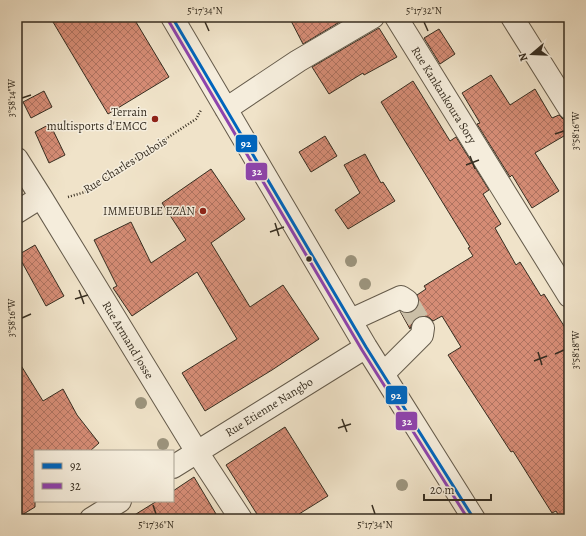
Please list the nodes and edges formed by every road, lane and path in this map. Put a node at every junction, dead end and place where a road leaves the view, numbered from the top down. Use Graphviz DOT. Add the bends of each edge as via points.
graph roads {
  1 [pos="172,17"];
  2 [pos="373,17"];
  3 [pos="396,17"];
  4 [pos="512,17"];
  5 [pos="213,86"];
  6 [pos="569,108"];
  7 [pos="226,109"];
  8 [pos="17,159"];
  9 [pos="41,197"];
  10 [pos="17,212"];
  11 [pos="569,296"];
  12 [pos="407,300"];
  13 [pos="351,320"];
  14 [pos="423,328"];
  15 [pos="366,347"];
  16 [pos="383,374"];
  17 [pos="197,452"];
  18 [pos="174,466"];
  19 [pos="118,502"];
  20 [pos="91,519"];
  21 [pos="241,519"];
  22 [pos="474,519"];
  1 -- 5 [label="street"];
  2 -- 7 [label="street" via="298,61"];
  3 -- 11 [label="street, Rue Kankankoura Sory"];
  4 -- 6 [label="street"];
  5 -- 7 [label="street"];
  5 -- 9 [label="path, Rue Charles Dubois" via="196,119 85,192 71,197"];
  7 -- 13 [label="street"];
  8 -- 9 [label="street, Rue Armand Josse"];
  9 -- 10 [label="street"];
  9 -- 17 [label="street, Rue Armand Josse"];
  12 -- 13 [label="street" via="401,297"];
  13 -- 15 [label="street"];
  14 -- 16 [label="street" via="422,335"];
  15 -- 16 [label="street"];
  15 -- 17 [label="street, Rue Etienne Nangbo"];
  16 -- 22 [label="street"];
  17 -- 18 [label="street, Rue Etienne Nangbo"];
  17 -- 21 [label="street, Rue Armand Josse"];
  19 -- 20 [label="street"];
}
